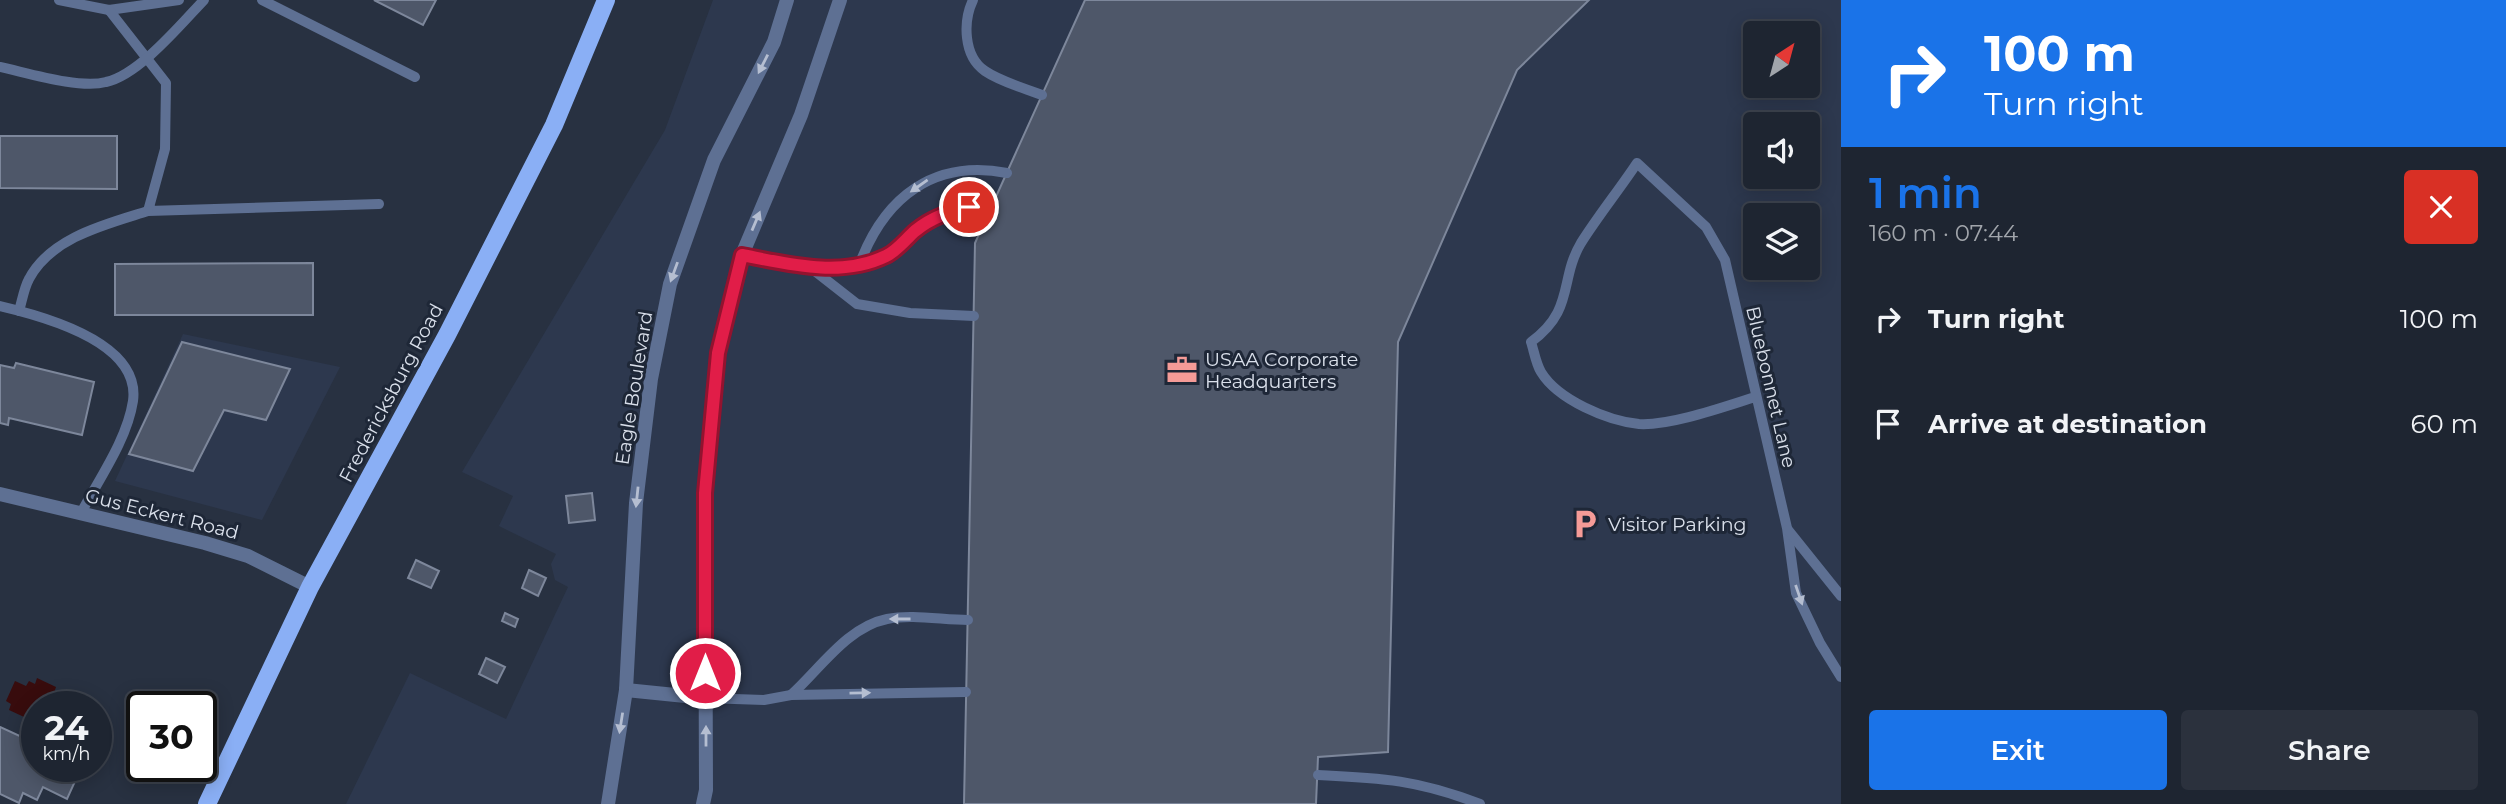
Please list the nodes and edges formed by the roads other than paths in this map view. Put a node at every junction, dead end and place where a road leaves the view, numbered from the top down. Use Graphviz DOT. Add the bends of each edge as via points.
graph roads {
  1 [pos="59,0"];
  2 [pos="179,0"];
  3 [pos="204,0"];
  4 [pos="262,0"];
  5 [pos="606,0"];
  6 [pos="787,0"];
  7 [pos="840,0"];
  8 [pos="973,0"];
  9 [pos="109,10"];
  10 [pos="147,59"];
  11 [pos="0,67"];
  12 [pos="415,78"];
  13 [pos="1042,95"];
  14 [pos="1007,173"];
  15 [pos="379,204"];
  16 [pos="990,210"];
  17 [pos="148,211"];
  18 [pos="742,255"];
  19 [pos="860,263"];
  20 [pos="811,268"];
  21 [pos="0,306"];
  22 [pos="19,311"];
  23 [pos="974,316"];
  24 [pos="1755,397"];
  25 [pos="0,494"];
  26 [pos="81,513"];
  27 [pos="1787,528"];
  28 [pos="310,587"];
  29 [pos="1841,596"];
  30 [pos="968,621"];
  31 [pos="1841,677"];
  32 [pos="626,690"];
  33 [pos="966,692"];
  34 [pos="791,695"];
  35 [pos="705,698"];
  36 [pos="1318,775"];
  37 [pos="207,804"];
  38 [pos="608,804"];
  39 [pos="703,804"];
  40 [pos="1480,804"];
  1 -- 9 [label="lane"];
  2 -- 9 [label="lane"];
  3 -- 10 [label="lane"];
  4 -- 12 [label="lane"];
  5 -- 28 [label="main road, Fredericksburg Road" via="547,138 447,335"];
  6 -- 32 [label="street, Eagle Boulevard, one-way" via="774,43 715,160 670,284 651,379 636,503"];
  18 -- 7 [label="street, one-way" via="802,115"];
  8 -- 13 [label="lane" via="967,42 984,70"];
  9 -- 10 [label="lane"];
  10 -- 11 [label="lane" via="107,82 75,82"];
  10 -- 17 [label="lane" via="166,83 165,149"];
  14 -- 19 [label="lane, one-way" via="972,169 918,183 871,234"];
  15 -- 17 [label="lane"];
  16 -- 19 [label="lane" via="969,207 941,214 887,255"];
  17 -- 22 [label="lane" via="89,230 55,249 29,279"];
  18 -- 20 [label="lane"];
  18 -- 35 [label="street" via="718,353 705,493"];
  19 -- 20 [label="lane"];
  20 -- 23 [label="lane" via="857,304 910,313"];
  21 -- 22 [label="lane"];
  22 -- 26 [label="lane" via="74,329 110,350 133,379 125,429"];
  24 -- 24 [label="lane, Bluebonnet Lane" via="1725,260 1706,227 1637,163 1580,245 1550,328 1531,342 1539,371 1551,386 1580,403 1642,424"];
  24 -- 27 [label="lane, Bluebonnet Lane"];
  25 -- 26 [label="street, Gus Eckert Road"];
  26 -- 28 [label="street, Gus Eckert Road" via="240,554"];
  27 -- 29 [label="lane, Bluebonnet Lane"];
  27 -- 31 [label="lane, Bluebonnet Lane, one-way" via="1796,593"];
  28 -- 37 [label="main road, Fredericksburg Road"];
  30 -- 34 [label="lane, one-way" via="889,618 869,624 848,638"];
  32 -- 35 [label="street"];
  32 -- 38 [label="street, Eagle Boulevard, one-way"];
  34 -- 33 [label="lane, one-way"];
  34 -- 35 [label="lane" via="764,700"];
  39 -- 35 [label="street, one-way"];
  36 -- 40 [label="lane" via="1393,778"];
}
